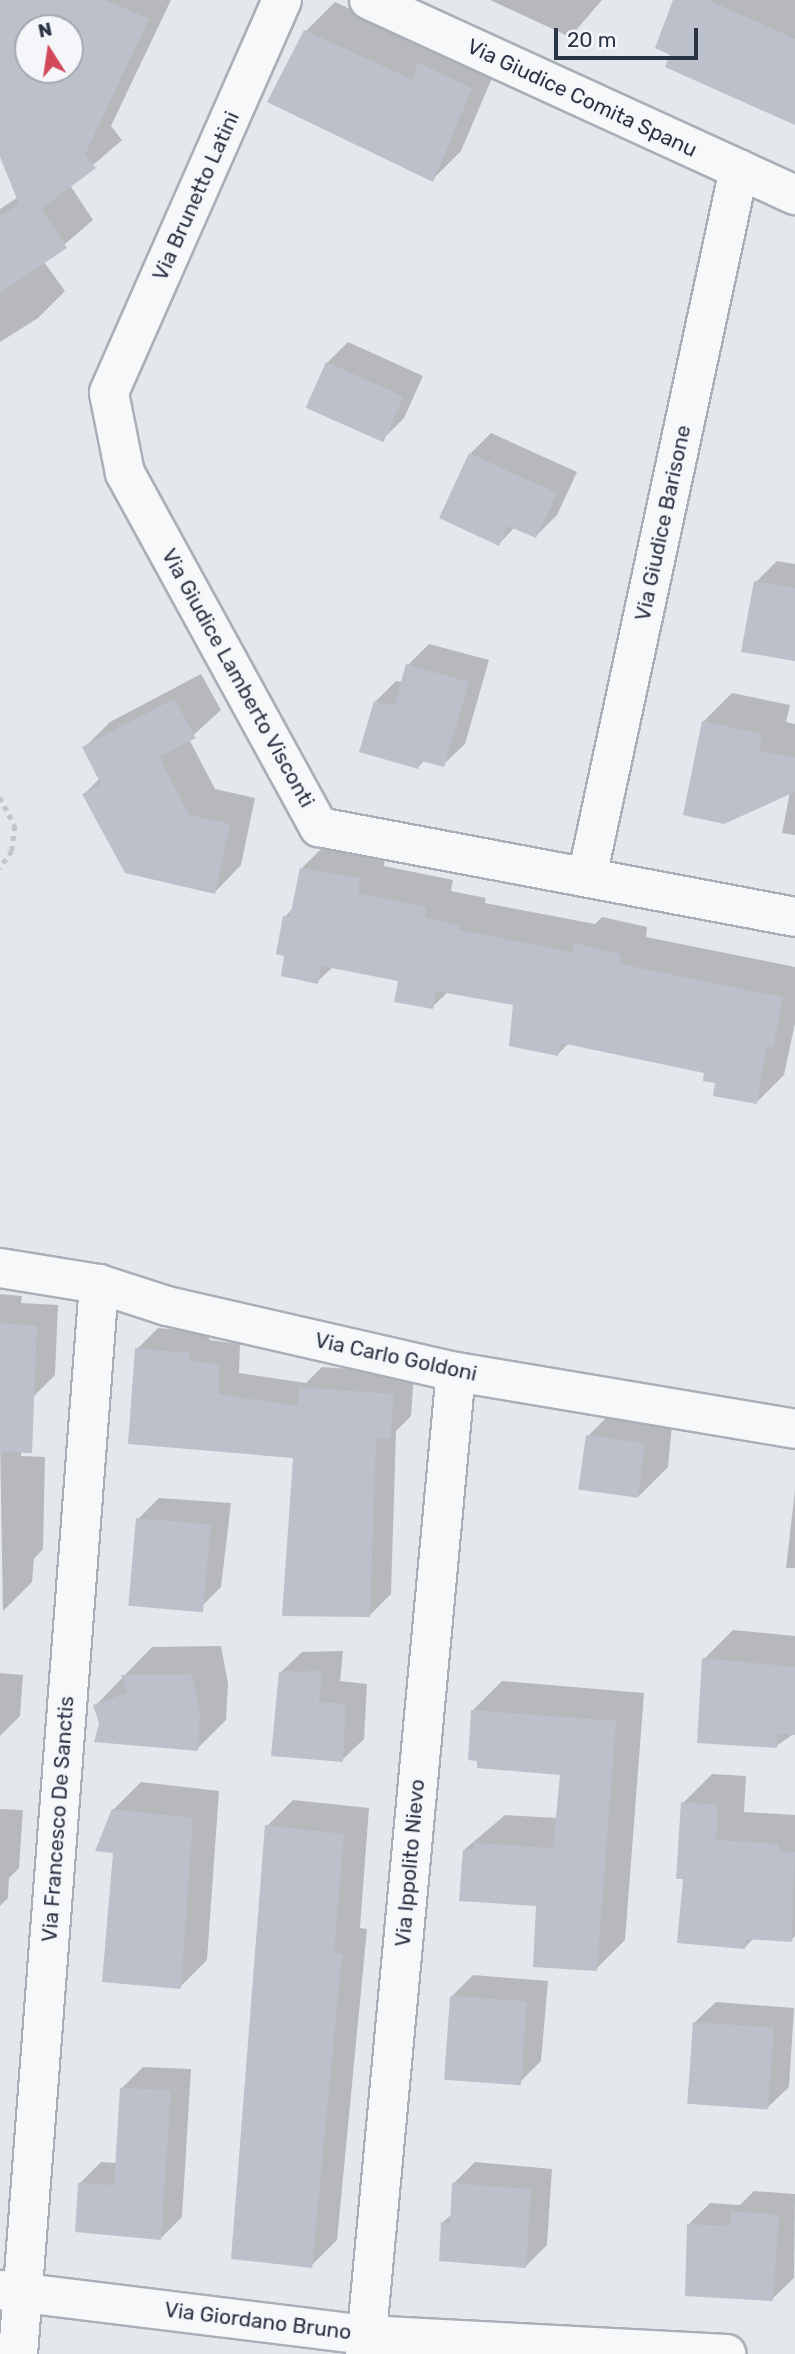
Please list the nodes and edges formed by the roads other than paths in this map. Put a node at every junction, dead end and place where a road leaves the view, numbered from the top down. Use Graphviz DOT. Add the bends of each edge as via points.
graph roads {
  1 [pos="282,0"];
  2 [pos="369,0"];
  3 [pos="739,169"];
  4 [pos="795,195"];
  5 [pos="109,393"];
  6 [pos="587,877"];
  7 [pos="795,917"];
  8 [pos="0,1268"];
  9 [pos="99,1284"];
  10 [pos="456,1372"];
  11 [pos="795,1429"];
  12 [pos="11,2290"];
  13 [pos="366,2344"];
  14 [pos="18,2354"];
  15 [pos="726,2354"];
  1 -- 5 [label="street, Via Brunetto Latini"];
  2 -- 3 [label="street, Via Giudice Comita Spanu"];
  3 -- 4 [label="street, Via Giudice Comita Spanu"];
  3 -- 6 [label="street, Via Giudice Barisone"];
  5 -- 6 [label="street, Via Giudice Lamberto Visconti" via="125,473 319,827"];
  6 -- 7 [label="street"];
  8 -- 9 [label="street, Via Carlo Goldoni"];
  9 -- 10 [label="street, Via Carlo Goldoni" via="167,1307"];
  9 -- 12 [label="street, Via Francesco De Sanctis"];
  10 -- 11 [label="street, Via Carlo Goldoni"];
  10 -- 13 [label="street, Via Ippolito Nievo"];
  12 -- 13 [label="street, Via Giordano Bruno"];
  12 -- 14 [label="street, Via Francesco De Sanctis"];
  13 -- 15 [label="street, Via Giordano Bruno"];
}
